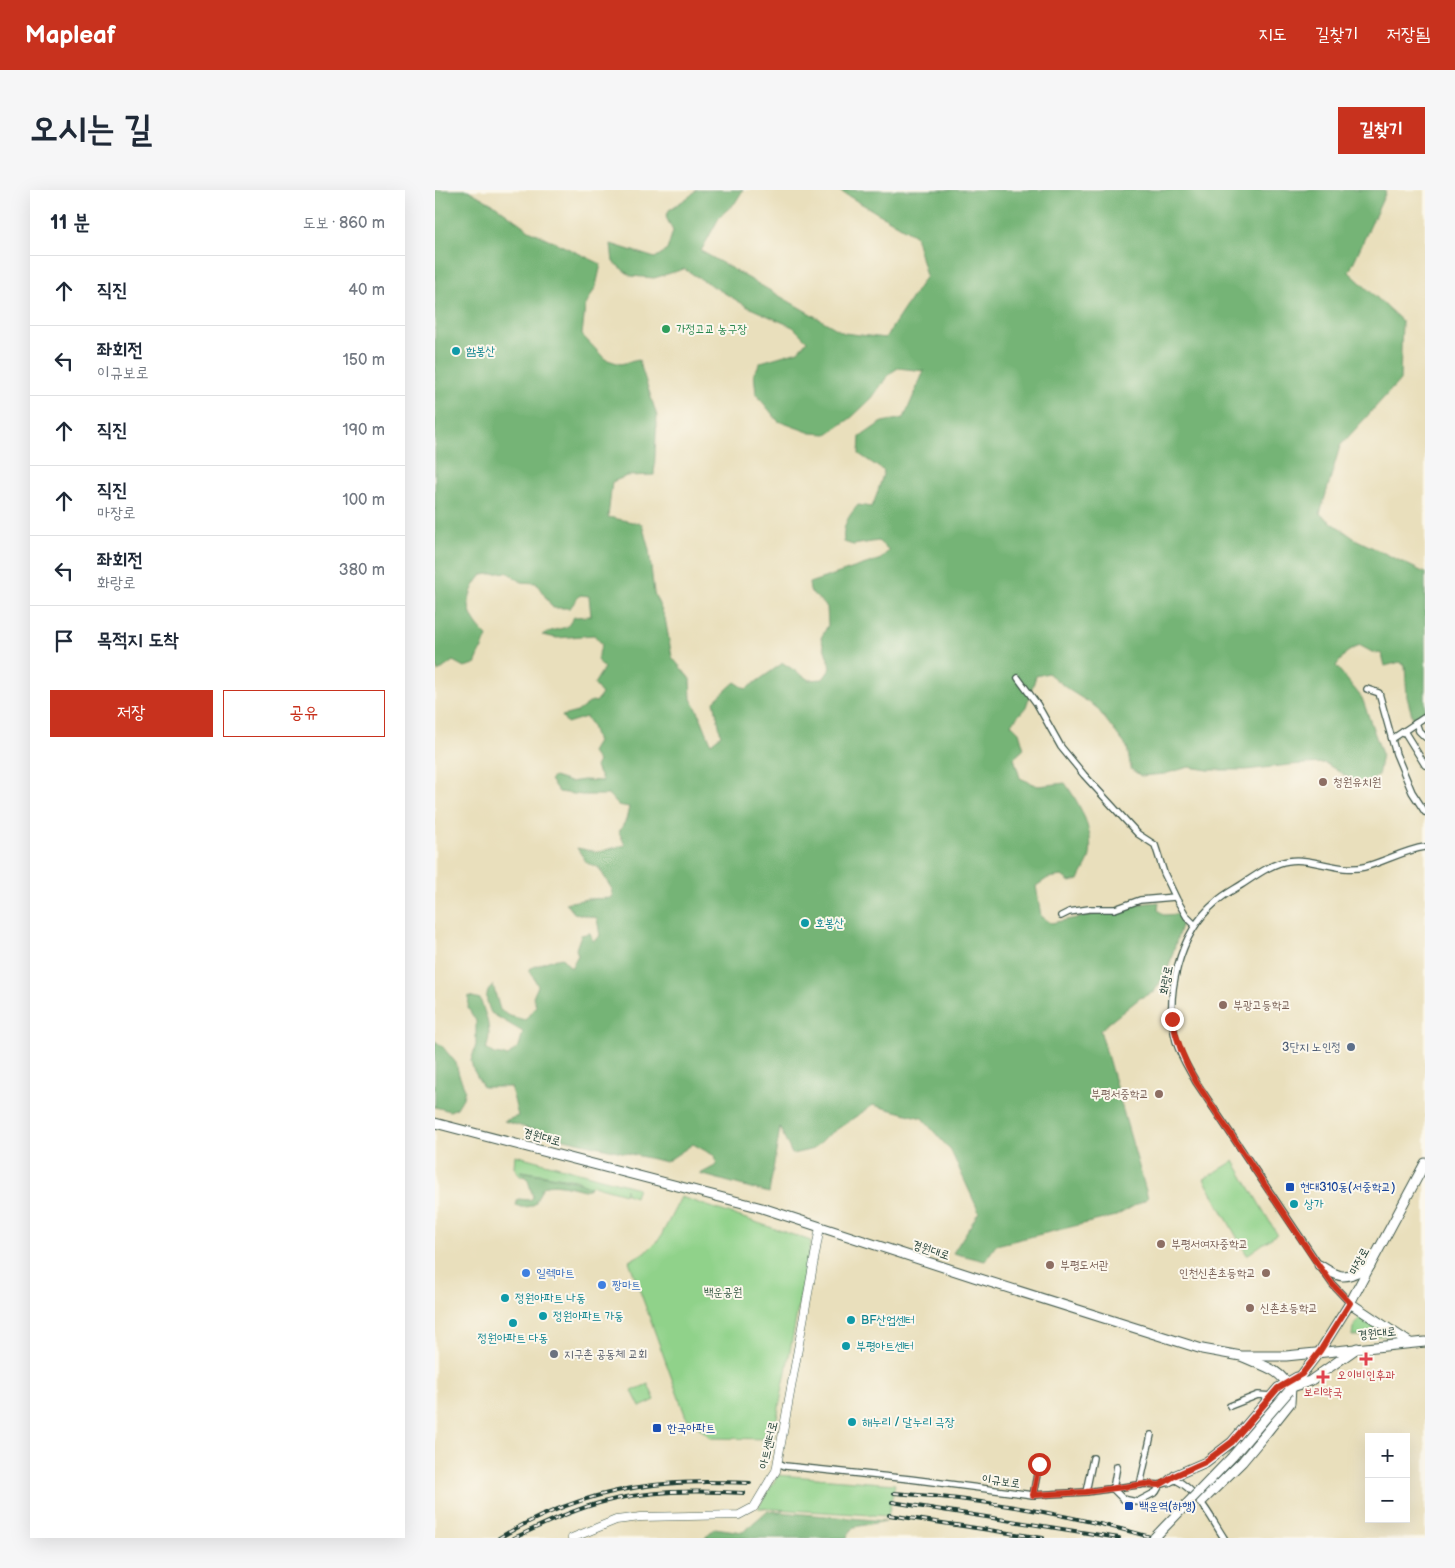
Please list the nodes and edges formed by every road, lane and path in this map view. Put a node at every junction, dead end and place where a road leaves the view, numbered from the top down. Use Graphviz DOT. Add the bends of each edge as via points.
graph roads {
  1 [pos="1018,678"];
  2 [pos="1367,689"];
  3 [pos="1425,717"];
  4 [pos="1416,723"];
  5 [pos="1404,731"];
  6 [pos="1425,737"];
  7 [pos="1392,739"];
  8 [pos="1425,765"];
  9 [pos="1425,812"];
  10 [pos="1425,847"];
  11 [pos="1175,897"];
  12 [pos="1061,916"];
  13 [pos="1195,925"];
  14 [pos="435,1122"];
  15 [pos="1425,1163"];
  16 [pos="820,1227"];
  17 [pos="1319,1266"];
  18 [pos="1371,1266"];
  19 [pos="1350,1303"];
  20 [pos="1411,1342"];
  21 [pos="1425,1342"];
  22 [pos="1358,1348"];
  23 [pos="1320,1351"];
  24 [pos="1241,1356"];
  25 [pos="1289,1387"];
  26 [pos="1275,1392"];
  27 [pos="1230,1406"];
  28 [pos="1151,1435"];
  29 [pos="1093,1458"];
  30 [pos="777,1463"];
  31 [pos="1039,1464"];
  32 [pos="1117,1466"];
  33 [pos="1164,1483"];
  34 [pos="1140,1485"];
  35 [pos="1113,1489"];
  36 [pos="1086,1492"];
  37 [pos="1033,1495"];
  38 [pos="1201,1502"];
  39 [pos="572,1538"];
  40 [pos="1154,1538"];
  41 [pos="1224,1538"];
  1 -- 11 [label="street" via="1078,768 1138,834 1155,845"];
  2 -- 7 [label="street" via="1379,693"];
  3 -- 4 [label="street"];
  4 -- 5 [label="street"];
  4 -- 6 [label="street"];
  5 -- 7 [label="street"];
  5 -- 8 [label="street"];
  7 -- 9 [label="street" via="1412,792"];
  10 -- 13 [label="street, 화랑로" via="1363,867 1286,861 1216,901"];
  11 -- 12 [label="street" via="1140,900 1115,909 1089,909"];
  11 -- 13 [label="street"];
  13 -- 17 [label="street, 화랑로" via="1184,948 1173,990 1172,1019 1177,1042 1196,1082"];
  14 -- 16 [label="main road, 경원대로"];
  15 -- 18 [label="main road, 마장로"];
  16 -- 24 [label="main road, 경원대로" via="1191,1346"];
  16 -- 30 [label="street, 아트센터로"];
  17 -- 18 [label="main road" via="1343,1277"];
  17 -- 19 [label="street, 화랑로"];
  18 -- 19 [label="main road, 마장로"];
  19 -- 20 [label="main road"];
  19 -- 23 [label="main road, 마장로"];
  20 -- 21 [label="main road, 경원대로"];
  20 -- 22 [label="main road, 경원대로"];
  22 -- 23 [label="main road, 경원대로"];
  22 -- 25 [label="main road" via="1310,1381"];
  23 -- 24 [label="main road, 경원대로" via="1286,1356"];
  23 -- 25 [label="main road, 마장로"];
  24 -- 25 [label="main road" via="1278,1374"];
  24 -- 26 [label="main road" via="1274,1377"];
  25 -- 26 [label="main road"];
  25 -- 38 [label="main road" via="1290,1402 1242,1462"];
  25 -- 40 [label="main road, 마장로, bridge" via="1232,1457"];
  26 -- 27 [label="street"];
  26 -- 33 [label="main road" via="1232,1442 1205,1462"];
  28 -- 34 [label="street"];
  29 -- 36 [label="street"];
  30 -- 37 [label="street, 이규보로"];
  30 -- 39 [label="street, 아트센터로, bridge" via="776,1471 754,1507 739,1515 616,1520"];
  31 -- 37 [label="street"];
  32 -- 35 [label="street"];
  33 -- 34 [label="street, 이규보로"];
  33 -- 35 [label="street" via="1156,1492 1137,1502 1123,1499"];
  33 -- 38 [label="street, 이규보로" via="1181,1482"];
  34 -- 35 [label="street, 이규보로"];
  35 -- 36 [label="street, 이규보로"];
  36 -- 37 [label="street, 이규보로"];
  38 -- 41 [label="street, 이규보로"];
}
